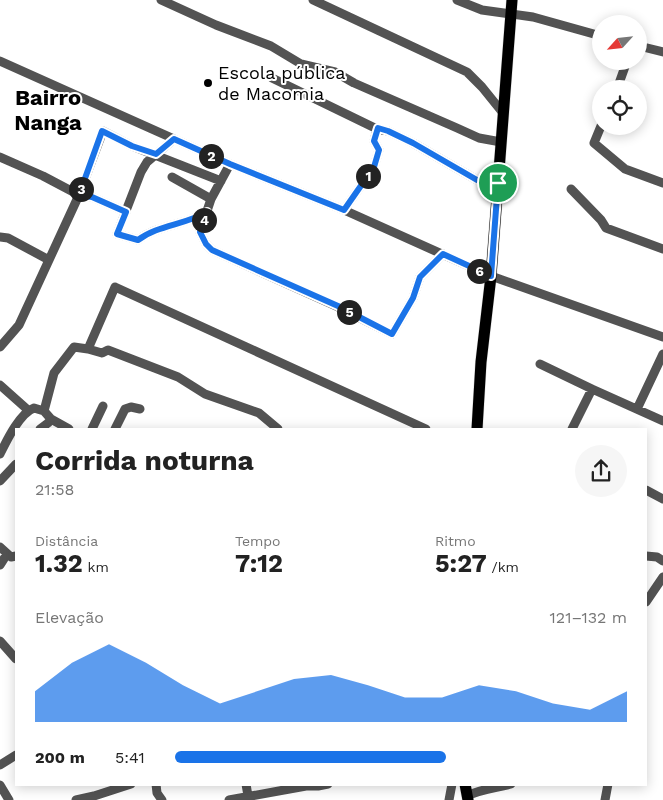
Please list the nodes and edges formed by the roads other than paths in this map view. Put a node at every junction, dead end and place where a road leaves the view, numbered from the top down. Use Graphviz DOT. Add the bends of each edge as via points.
graph roads {
  1 [pos="161,0"];
  2 [pos="313,0"];
  3 [pos="457,0"];
  4 [pos="512,0"];
  5 [pos="511,13"];
  6 [pos="592,34"];
  7 [pos="648,48"];
  8 [pos="663,52"];
  9 [pos="0,61"];
  10 [pos="272,78"];
  11 [pos="503,113"];
  12 [pos="378,128"];
  13 [pos="598,135"];
  14 [pos="174,139"];
  15 [pos="501,142"];
  16 [pos="156,154"];
  17 [pos="0,157"];
  18 [pos="230,164"];
  19 [pos="172,177"];
  20 [pos="221,181"];
  21 [pos="498,183"];
  22 [pos="663,183"];
  23 [pos="571,189"];
  24 [pos="79,195"];
  25 [pos="211,199"];
  26 [pos="344,210"];
  27 [pos="126,212"];
  28 [pos="207,212"];
  29 [pos="0,237"];
  30 [pos="663,249"];
  31 [pos="443,254"];
  32 [pos="49,260"];
  33 [pos="491,276"];
  34 [pos="663,337"];
  35 [pos="0,347"];
  36 [pos="88,349"];
  37 [pos="663,354"];
  38 [pos="540,364"];
  39 [pos="660,369"];
  40 [pos="0,386"];
  41 [pos="592,389"];
  42 [pos="104,406"];
  43 [pos="140,409"];
  44 [pos="637,409"];
  45 [pos="28,410"];
  46 [pos="44,411"];
  47 [pos="51,419"];
  48 [pos="663,421"];
  49 [pos="15,428"];
  50 [pos="15,428"];
  51 [pos="42,428"];
  52 [pos="67,428"];
  53 [pos="93,428"];
  54 [pos="116,428"];
  55 [pos="277,428"];
  56 [pos="424,428"];
  57 [pos="477,428"];
  58 [pos="572,428"];
  59 [pos="0,454"];
  60 [pos="15,465"];
  61 [pos="0,481"];
  62 [pos="647,491"];
  63 [pos="663,499"];
  64 [pos="3,551"];
  65 [pos="15,556"];
  66 [pos="647,556"];
  67 [pos="663,561"];
  68 [pos="0,565"];
  69 [pos="663,577"];
  70 [pos="647,601"];
  71 [pos="0,641"];
  72 [pos="15,658"];
  73 [pos="15,755"];
  74 [pos="0,765"];
  75 [pos="0,785"];
  76 [pos="156,786"];
  77 [pos="246,786"];
  78 [pos="315,786"];
  79 [pos="452,786"];
  80 [pos="503,786"];
  81 [pos="608,786"];
  82 [pos="107,788"];
  83 [pos="248,796"];
  84 [pos="468,798"];
  85 [pos="8,799"];
  86 [pos="159,799"];
  87 [pos="76,800"];
  88 [pos="229,800"];
  89 [pos="449,800"];
  90 [pos="605,800"];
  1 -- 15 [label="street" via="271,46 301,64 335,72 479,138"];
  2 -- 11 [label="street" via="468,72"];
  3 -- 5 [label="street" via="482,10"];
  4 -- 5 [label="main road"];
  5 -- 6 [label="street"];
  5 -- 11 [label="main road"];
  7 -- 8 [label="street"];
  9 -- 14 [label="street"];
  10 -- 12 [label="street"];
  11 -- 15 [label="main road"];
  12 -- 21 [label="street" via="413,143 477,180"];
  12 -- 26 [label="street" via="374,141 379,150 374,167"];
  13 -- 22 [label="street" via="594,144 625,169"];
  14 -- 16 [label="street"];
  14 -- 18 [label="street"];
  15 -- 21 [label="main road"];
  16 -- 20 [label="street"];
  16 -- 24 [label="street" via="102,131"];
  16 -- 27 [label="street" via="140,172"];
  17 -- 24 [label="street"];
  18 -- 20 [label="street"];
  18 -- 26 [label="street"];
  19 -- 25 [label="street"];
  20 -- 25 [label="street"];
  21 -- 33 [label="main road"];
  23 -- 30 [label="street" via="606,228"];
  24 -- 27 [label="street" via="92,197"];
  24 -- 32 [label="street"];
  25 -- 28 [label="street"];
  26 -- 31 [label="street"];
  27 -- 28 [label="street" via="117,234 138,240 149,232"];
  28 -- 31 [label="street" via="200,232 212,250 338,306 392,334 413,298 420,277"];
  29 -- 32 [label="street"];
  31 -- 33 [label="street"];
  32 -- 35 [label="street" via="19,325"];
  33 -- 34 [label="street"];
  33 -- 57 [label="main road"];
  36 -- 46 [label="street" via="74,347 54,373"];
  36 -- 55 [label="street" via="102,353 108,350 178,377 205,394 259,413"];
  36 -- 56 [label="street" via="115,287"];
  37 -- 39 [label="street"];
  38 -- 41 [label="street"];
  39 -- 44 [label="street"];
  40 -- 45 [label="street"];
  41 -- 44 [label="street"];
  41 -- 58 [label="street"];
  42 -- 53 [label="street"];
  43 -- 54 [label="street" via="132,406 125,409"];
  44 -- 48 [label="street"];
  45 -- 46 [label="street"];
  45 -- 50 [label="street"];
  46 -- 47 [label="street"];
  47 -- 51 [label="street"];
  47 -- 52 [label="street"];
  49 -- 59 [label="street"];
  60 -- 61 [label="street"];
  62 -- 63 [label="street"];
  64 -- 65 [label="street"];
  64 -- 68 [label="street"];
  66 -- 67 [label="street"];
  69 -- 70 [label="street"];
  71 -- 72 [label="street"];
  73 -- 74 [label="street"];
  75 -- 85 [label="street"];
  76 -- 86 [label="street"];
  77 -- 83 [label="street"];
  78 -- 83 [label="street"];
  79 -- 89 [label="street"];
  80 -- 84 [label="street" via="478,790"];
  81 -- 90 [label="street"];
  82 -- 87 [label="street"];
  83 -- 88 [label="street"];
}
